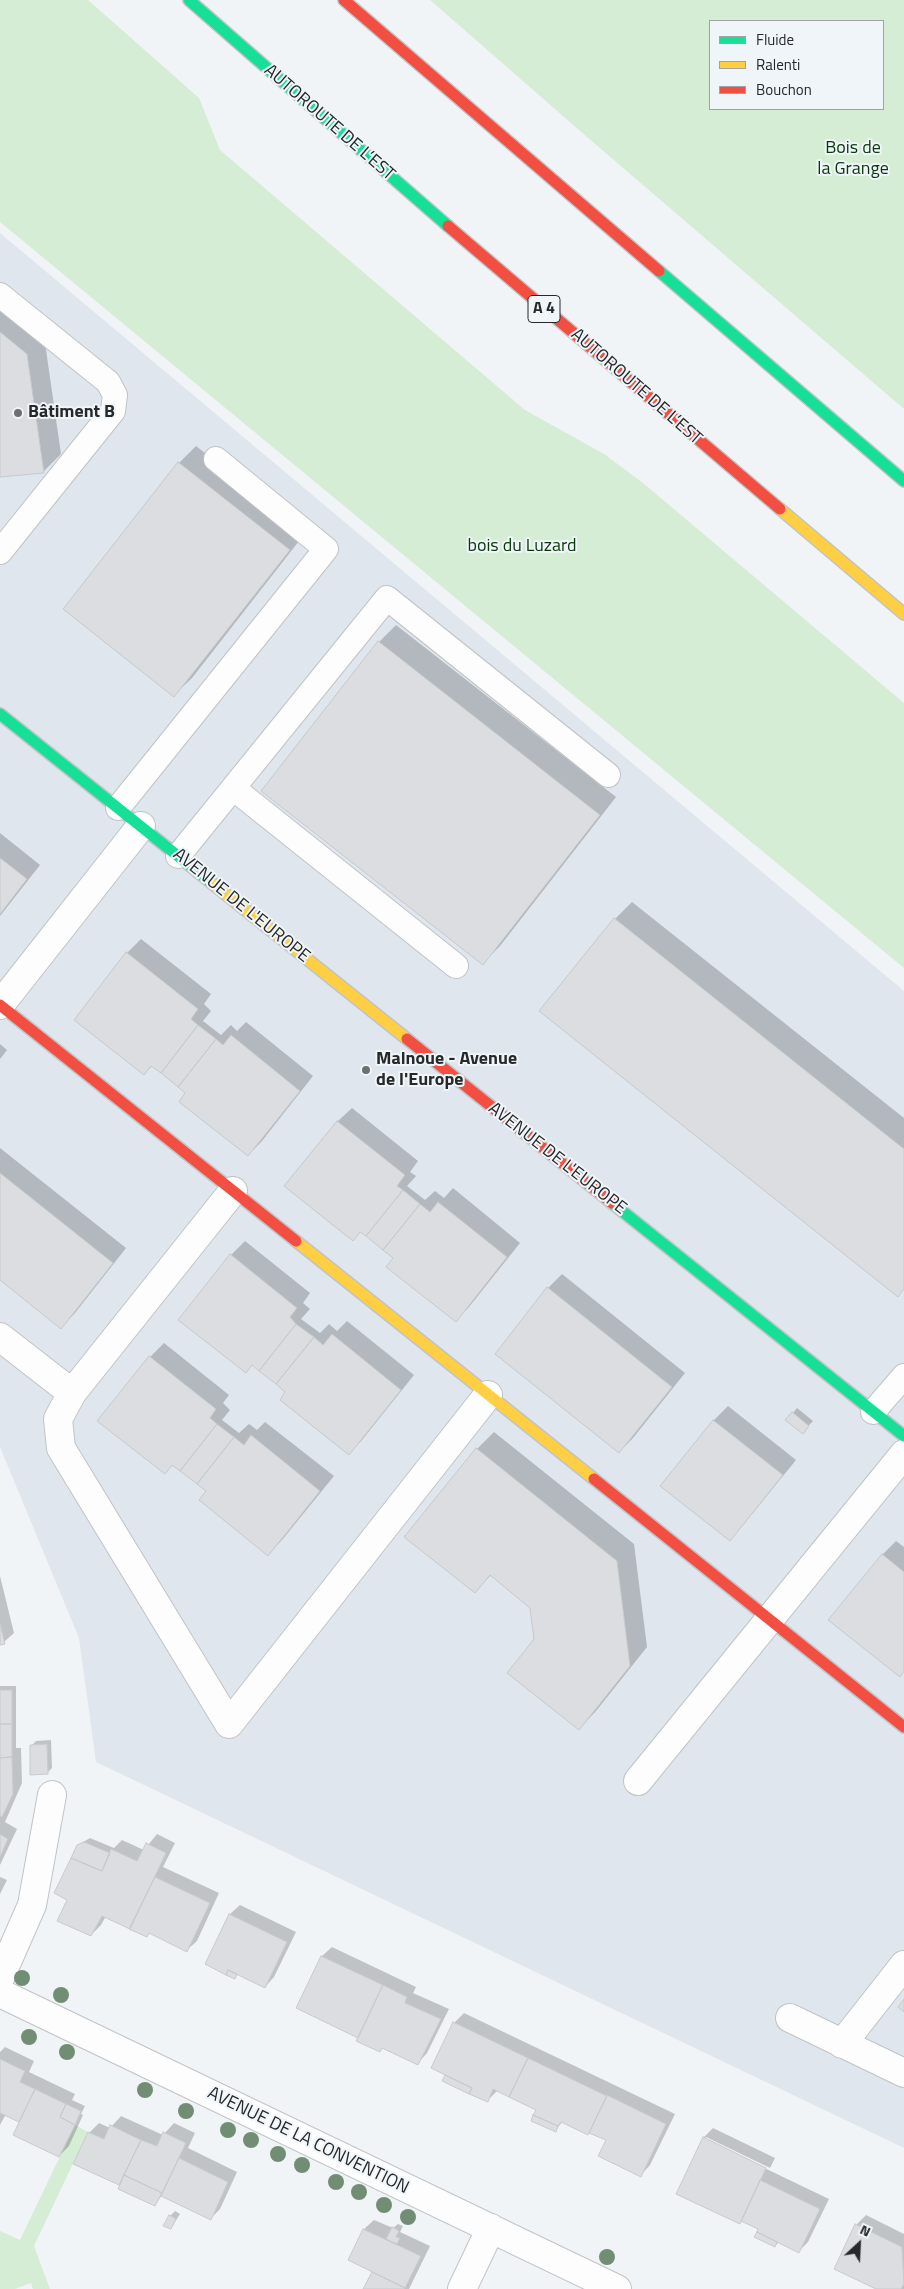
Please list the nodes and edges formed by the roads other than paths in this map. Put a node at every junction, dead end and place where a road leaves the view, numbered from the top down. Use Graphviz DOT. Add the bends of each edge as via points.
graph roads {
  1 [pos="189,0"];
  2 [pos="344,0"];
  3 [pos="0,295"];
  4 [pos="216,459"];
  5 [pos="904,481"];
  6 [pos="0,552"];
  7 [pos="904,614"];
  8 [pos="0,714"];
  9 [pos="608,775"];
  10 [pos="233,788"];
  11 [pos="118,808"];
  12 [pos="141,826"];
  13 [pos="178,856"];
  14 [pos="456,966"];
  15 [pos="0,1005"];
  16 [pos="233,1191"];
  17 [pos="0,1337"];
  18 [pos="904,1376"];
  19 [pos="72,1393"];
  20 [pos="488,1395"];
  21 [pos="873,1412"];
  22 [pos="904,1436"];
  23 [pos="904,1454"];
  24 [pos="769,1619"];
  25 [pos="904,1727"];
  26 [pos="638,1781"];
  27 [pos="52,1795"];
  28 [pos="904,1965"];
  29 [pos="0,1978"];
  30 [pos="0,1993"];
  31 [pos="790,2018"];
  32 [pos="842,2044"];
  33 [pos="904,2073"];
  34 [pos="491,2228"];
  35 [pos="462,2289"];
  36 [pos="617,2289"];
  1 -- 7 [label="main road, AUTOROUTE DE L’EST / A 4" via="472,247"];
  2 -- 5 [label="main road"];
  3 -- 6 [label="lane" via="108,382 115,395 113,411"];
  4 -- 11 [label="lane" via="326,549"];
  8 -- 11 [label="main road, AVENUE DE L'EUROPE"];
  9 -- 10 [label="lane" via="387,598"];
  10 -- 13 [label="lane"];
  10 -- 14 [label="lane"];
  11 -- 12 [label="main road, AVENUE DE L'EUROPE"];
  12 -- 13 [label="main road, AVENUE DE L'EUROPE"];
  12 -- 15 [label="street"];
  13 -- 21 [label="main road, AVENUE DE L'EUROPE"];
  15 -- 16 [label="main road"];
  16 -- 19 [label="street"];
  16 -- 20 [label="main road"];
  17 -- 19 [label="street"];
  18 -- 21 [label="lane"];
  19 -- 20 [label="street" via="58,1419 61,1448 229,1724"];
  20 -- 24 [label="main road"];
  21 -- 22 [label="main road, AVENUE DE L'EUROPE"];
  23 -- 24 [label="street"];
  24 -- 25 [label="main road"];
  24 -- 26 [label="street"];
  27 -- 29 [label="street" via="32,1905"];
  28 -- 32 [label="street"];
  30 -- 34 [label="street, AVENUE DE LA CONVENTION"];
  31 -- 32 [label="street"];
  32 -- 33 [label="street"];
  34 -- 35 [label="street"];
  34 -- 36 [label="street, AVENUE DE LA CONVENTION"];
}
